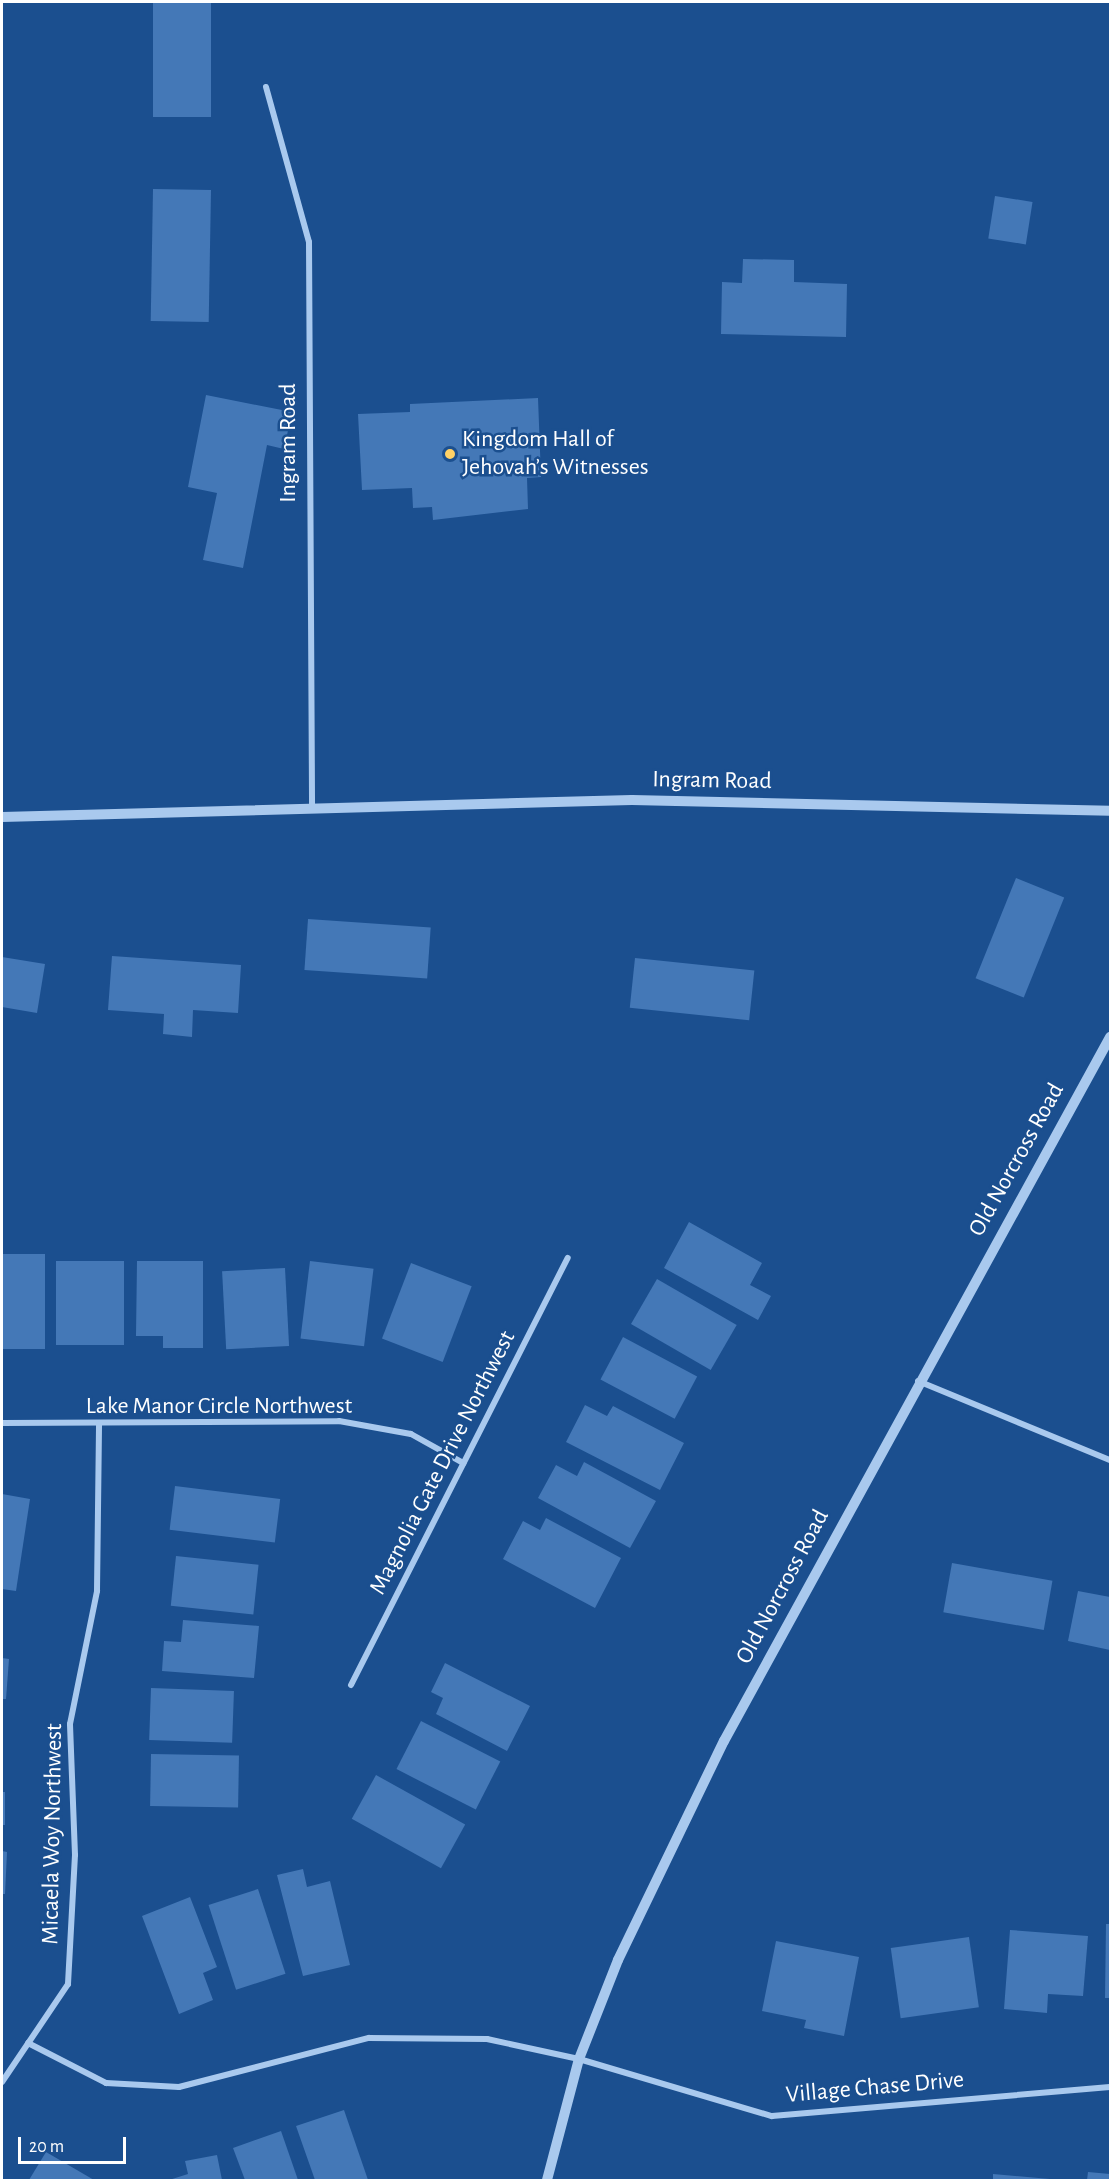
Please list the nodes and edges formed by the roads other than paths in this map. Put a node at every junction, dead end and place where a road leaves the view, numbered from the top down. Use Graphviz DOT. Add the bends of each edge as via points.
graph roads {
  1 [pos="266,87"];
  2 [pos="312,805"];
  3 [pos="1110,811"];
  4 [pos="2,817"];
  5 [pos="1110,1037"];
  6 [pos="568,1258"];
  7 [pos="918,1381"];
  8 [pos="2,1423"];
  9 [pos="99,1424"];
  10 [pos="1110,1460"];
  11 [pos="463,1463"];
  12 [pos="351,1685"];
  13 [pos="28,2043"];
  14 [pos="579,2059"];
  15 [pos="2,2082"];
  16 [pos="1110,2087"];
  17 [pos="547,2181"];
  1 -- 2 [label="street, Ingram Road" via="309,242"];
  2 -- 3 [label="street, Ingram Road" via="632,800"];
  2 -- 4 [label="street, Ingram Road"];
  5 -- 7 [label="street, Old Norcross Road"];
  6 -- 11 [label="street, Magnolia Gate Drive Northwest"];
  7 -- 10 [label="street"];
  7 -- 14 [label="street, Old Norcross Road" via="724,1741 618,1960"];
  8 -- 9 [label="street, Lake Manor Circle Northwest"];
  9 -- 11 [label="street, Lake Manor Circle Northwest" via="339,1421 411,1434"];
  9 -- 13 [label="street, Micaela Woy Northwest" via="97,1591 70,1724 75,1855 68,1984"];
  11 -- 12 [label="street, Magnolia Gate Drive Northwest"];
  13 -- 14 [label="street, Village Chase Drive" via="106,2083 179,2087 369,2038 487,2039"];
  13 -- 15 [label="street, Micaela Woy Northwest"];
  14 -- 16 [label="street, Village Chase Drive" via="772,2116"];
  14 -- 17 [label="street, Old Norcross Road"];
}
